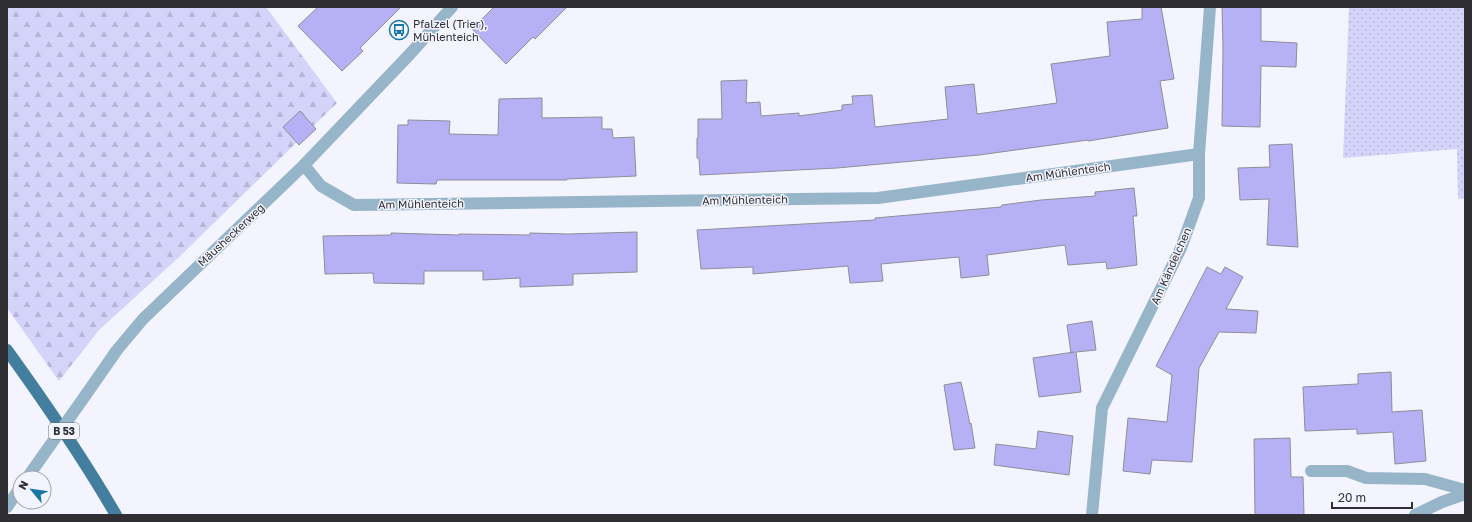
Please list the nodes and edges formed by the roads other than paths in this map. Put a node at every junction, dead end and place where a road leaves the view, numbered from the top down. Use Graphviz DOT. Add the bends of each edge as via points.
graph roads {
  1 [pos="452,7"];
  2 [pos="1210,7"];
  3 [pos="1199,154"];
  4 [pos="304,164"];
  5 [pos="7,350"];
  6 [pos="33,470"];
  7 [pos="1311,471"];
  8 [pos="1465,490"];
  9 [pos="1465,494"];
  10 [pos="116,515"];
  11 [pos="1092,515"];
  12 [pos="1415,515"];
  1 -- 4 [label="street, Mäusheckerweg"];
  2 -- 3 [label="street, Am Kändelchen"];
  3 -- 4 [label="street, Am Mühlenteich" via="878,198 354,205 321,186"];
  3 -- 11 [label="street, Am Kändelchen" via="1199,198 1181,248 1102,408"];
  4 -- 6 [label="street, Mäusheckerweg, bridge" via="143,319 117,350"];
  5 -- 10 [label="main road, B 53" via="47,405"];
  7 -- 8 [label="street" via="1347,471 1366,478 1425,479"];
  9 -- 12 [label="street"];
}
